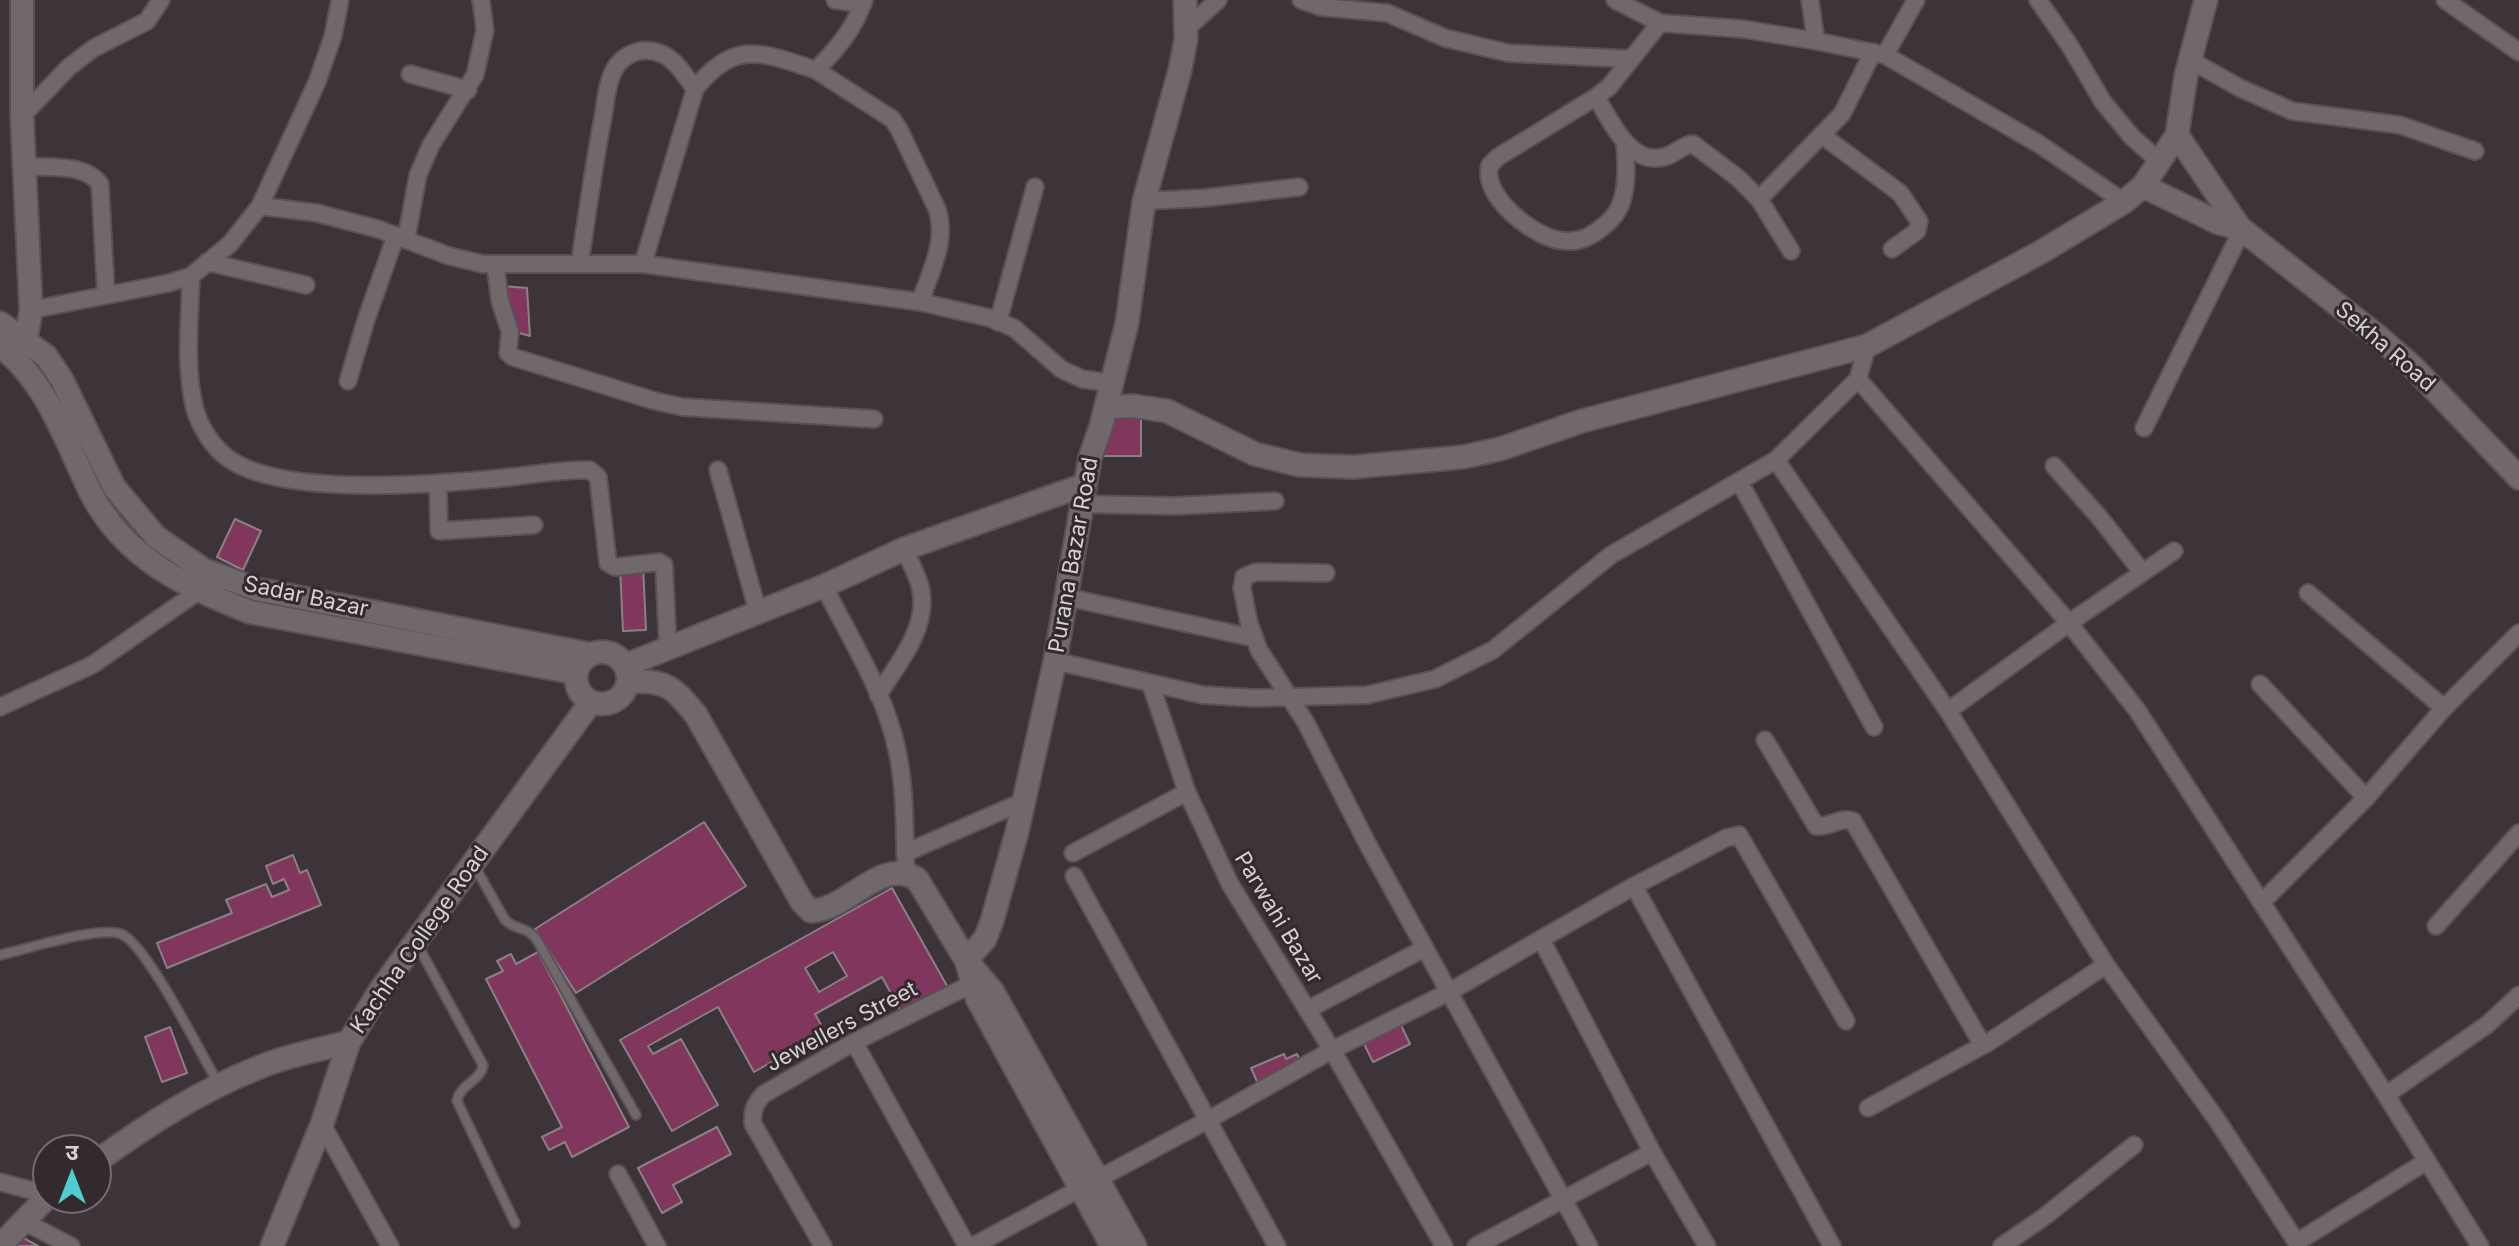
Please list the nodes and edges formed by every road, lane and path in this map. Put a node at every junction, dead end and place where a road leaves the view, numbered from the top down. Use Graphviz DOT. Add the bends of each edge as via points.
graph roads {
  1 [pos="22,0"];
  2 [pos="161,0"];
  3 [pos="340,0"];
  4 [pos="481,0"];
  5 [pos="835,0"];
  6 [pos="1185,0"];
  7 [pos="1218,0"];
  8 [pos="1301,0"];
  9 [pos="1615,0"];
  10 [pos="1810,0"];
  11 [pos="1916,0"];
  12 [pos="2038,0"];
  13 [pos="2206,0"];
  14 [pos="2451,1"];
  15 [pos="864,2"];
  16 [pos="1660,23"];
  17 [pos="1186,29"];
  18 [pos="1816,41"];
  19 [pos="2519,52"];
  20 [pos="1879,54"];
  21 [pos="1631,59"];
  22 [pos="2190,60"];
  23 [pos="816,70"];
  24 [pos="410,74"];
  25 [pos="695,89"];
  26 [pos="468,90"];
  27 [pos="1596,97"];
  28 [pos="22,116"];
  29 [pos="2177,135"];
  30 [pos="1823,136"];
  31 [pos="1625,144"];
  32 [pos="2475,151"];
  33 [pos="2159,161"];
  34 [pos="24,166"];
  35 [pos="2143,186"];
  36 [pos="1035,187"];
  37 [pos="1299,187"];
  38 [pos="1759,199"];
  39 [pos="1144,201"];
  40 [pos="2124,202"];
  41 [pos="260,206"];
  42 [pos="2241,229"];
  43 [pos="401,238"];
  44 [pos="1892,249"];
  45 [pos="1791,251"];
  46 [pos="207,262"];
  47 [pos="580,262"];
  48 [pos="495,264"];
  49 [pos="643,264"];
  50 [pos="191,276"];
  51 [pos="306,285"];
  52 [pos="106,295"];
  53 [pos="920,302"];
  54 [pos="31,310"];
  55 [pos="998,322"];
  56 [pos="0,323"];
  57 [pos="1867,346"];
  58 [pos="13,348"];
  59 [pos="1858,379"];
  60 [pos="348,381"];
  61 [pos="1111,383"];
  62 [pos="1106,407"];
  63 [pos="874,419"];
  64 [pos="2144,428"];
  65 [pos="1776,460"];
  66 [pos="2054,466"];
  67 [pos="718,470"];
  68 [pos="2519,478"];
  69 [pos="1739,481"];
  70 [pos="438,483"];
  71 [pos="1083,494"];
  72 [pos="1275,501"];
  73 [pos="534,525"];
  74 [pos="904,549"];
  75 [pos="2174,551"];
  76 [pos="2142,572"];
  77 [pos="1326,573"];
  78 [pos="220,576"];
  79 [pos="824,586"];
  80 [pos="198,592"];
  81 [pos="2308,593"];
  82 [pos="1066,597"];
  83 [pos="758,612"];
  84 [pos="2069,623"];
  85 [pos="2519,633"];
  86 [pos="1254,638"];
  87 [pos="668,648"];
  88 [pos="589,654"];
  89 [pos="1055,661"];
  90 [pos="576,673"];
  91 [pos="628,674"];
  92 [pos="2260,684"];
  93 [pos="1151,685"];
  94 [pos="878,695"];
  95 [pos="1291,698"];
  96 [pos="591,702"];
  97 [pos="0,707"];
  98 [pos="2444,708"];
  99 [pos="1948,711"];
  100 [pos="1874,727"];
  101 [pos="1765,740"];
  102 [pos="1187,792"];
  103 [pos="2366,798"];
  104 [pos="1022,802"];
  105 [pos="2519,833"];
  106 [pos="1073,853"];
  107 [pos="473,863"];
  108 [pos="906,863"];
  109 [pos="1074,876"];
  110 [pos="1634,886"];
  111 [pos="2262,902"];
  112 [pos="2436,926"];
  113 [pos="1541,939"];
  114 [pos="415,942"];
  115 [pos="1425,948"];
  116 [pos="0,955"];
  117 [pos="966,960"];
  118 [pos="2106,965"];
  119 [pos="972,984"];
  120 [pos="1449,992"];
  121 [pos="2519,995"];
  122 [pos="1307,1010"];
  123 [pos="1846,1021"];
  124 [pos="349,1042"];
  125 [pos="854,1042"];
  126 [pos="1982,1044"];
  127 [pos="1332,1050"];
  128 [pos="219,1086"];
  129 [pos="2386,1095"];
  130 [pos="1868,1108"];
  131 [pos="636,1115"];
  132 [pos="1208,1120"];
  133 [pos="322,1124"];
  134 [pos="2134,1145"];
  135 [pos="112,1150"];
  136 [pos="1652,1152"];
  137 [pos="2427,1161"];
  138 [pos="618,1174"];
  139 [pos="0,1182"];
  140 [pos="1088,1183"];
  141 [pos="32,1191"];
  142 [pos="1562,1198"];
  143 [pos="32,1212"];
  144 [pos="23,1221"];
  145 [pos="515,1223"];
  146 [pos="2298,1244"];
  147 [pos="0,1246"];
  148 [pos="71,1246"];
  149 [pos="272,1246"];
  150 [pos="390,1246"];
  151 [pos="657,1246"];
  152 [pos="823,1246"];
  153 [pos="970,1246"];
  154 [pos="1112,1246"];
  155 [pos="1135,1246"];
  156 [pos="1277,1246"];
  157 [pos="1444,1246"];
  158 [pos="1476,1246"];
  159 [pos="1589,1246"];
  160 [pos="1707,1246"];
  161 [pos="1832,1246"];
  162 [pos="2002,1246"];
  163 [pos="2480,1246"];
  1 -- 28 [label="street"];
  2 -- 28 [label="street" via="147,21 69,67"];
  3 -- 41 [label="street" via="317,82"];
  4 -- 26 [label="street" via="482,51"];
  5 -- 15 [label="street"];
  6 -- 17 [label="street, Purana Bazar Road"];
  7 -- 17 [label="street"];
  8 -- 21 [label="street" via="1387,13 1445,38 1496,51"];
  9 -- 16 [label="street"];
  10 -- 18 [label="street"];
  11 -- 20 [label="street"];
  12 -- 33 [label="street" via="2103,102"];
  13 -- 22 [label="street"];
  14 -- 19 [label="street"];
  15 -- 23 [label="street" via="842,43"];
  16 -- 18 [label="street"];
  16 -- 21 [label="street"];
  17 -- 39 [label="street, Purana Bazar Road"];
  18 -- 20 [label="street"];
  20 -- 30 [label="street" via="1848,107"];
  20 -- 40 [label="street" via="2039,144"];
  21 -- 27 [label="street"];
  22 -- 29 [label="street"];
  22 -- 32 [label="street" via="2292,111 2400,125"];
  23 -- 25 [label="street" via="771,56 733,56"];
  23 -- 53 [label="street" via="892,119 937,209 939,246"];
  24 -- 26 [label="street"];
  25 -- 47 [label="street" via="672,60 650,50 637,50 616,67 595,157"];
  25 -- 49 [label="street"];
  26 -- 43 [label="street" via="431,145"];
  27 -- 31 [label="street"];
  27 -- 31 [label="street" via="1490,165 1488,181 1494,191 1517,218 1547,236 1563,242 1587,238 1620,206"];
  28 -- 34 [label="street"];
  29 -- 33 [label="street"];
  29 -- 42 [label="street, Sekha Road"];
  30 -- 38 [label="street"];
  30 -- 44 [label="street" via="1900,193 1916,216 1917,231"];
  31 -- 38 [label="street" via="1655,158 1693,144"];
  33 -- 35 [label="street"];
  34 -- 52 [label="street" via="95,176 100,184"];
  34 -- 54 [label="street"];
  35 -- 40 [label="street"];
  35 -- 42 [label="street, Sekha Road"];
  36 -- 55 [label="street"];
  37 -- 39 [label="street"];
  38 -- 45 [label="street"];
  39 -- 61 [label="street, Purana Bazar Road" via="1127,323"];
  40 -- 57 [label="street"];
  41 -- 43 [label="street" via="317,213"];
  41 -- 46 [label="street" via="230,244"];
  42 -- 64 [label="street"];
  42 -- 68 [label="street, Sekha Road" via="2414,368"];
  43 -- 48 [label="street" via="449,256"];
  43 -- 60 [label="street" via="366,320"];
  46 -- 50 [label="street"];
  46 -- 51 [label="street"];
  47 -- 48 [label="street"];
  47 -- 49 [label="street"];
  48 -- 63 [label="street" via="510,332 508,353 513,357 683,407"];
  49 -- 53 [label="street"];
  50 -- 52 [label="street"];
  50 -- 70 [label="street" via="190,375 196,411 208,437 228,458 287,479"];
  52 -- 54 [label="street"];
  53 -- 55 [label="street"];
  54 -- 58 [label="street"];
  55 -- 61 [label="street" via="1014,328 1061,369"];
  56 -- 58 [label="street, Sadar Bazar"];
  57 -- 59 [label="street"];
  57 -- 62 [label="street" via="1582,421 1500,449 1353,467 1300,465 1255,454 1167,411"];
  58 -- 78 [label="street, Sadar Bazar" via="46,356 114,487 156,537"];
  58 -- 80 [label="street, Sadar Bazar" via="113,524 140,554"];
  59 -- 65 [label="street"];
  59 -- 84 [label="street"];
  61 -- 62 [label="street, Purana Bazar Road"];
  62 -- 71 [label="street, Purana Bazar Road"];
  65 -- 69 [label="street"];
  65 -- 99 [label="street"];
  66 -- 76 [label="street"];
  67 -- 83 [label="street"];
  69 -- 95 [label="street" via="1611,555 1493,650 1459,668 1367,695"];
  69 -- 100 [label="street"];
  70 -- 73 [label="street" via="439,531"];
  70 -- 87 [label="street" via="596,473 608,563 664,565"];
  71 -- 72 [label="street" via="1175,506"];
  71 -- 74 [label="street"];
  71 -- 82 [label="street, Purana Bazar Road"];
  74 -- 79 [label="street"];
  74 -- 94 [label="street" via="921,590 921,618"];
  75 -- 76 [label="street"];
  76 -- 84 [label="street"];
  77 -- 86 [label="street" via="1256,572 1244,577"];
  78 -- 80 [label="street"];
  78 -- 88 [label="street, Sadar Bazar" via="256,589"];
  79 -- 83 [label="street"];
  79 -- 94 [label="street"];
  80 -- 90 [label="street, Sadar Bazar" via="250,612"];
  80 -- 97 [label="street" via="92,665"];
  81 -- 98 [label="street"];
  82 -- 86 [label="street"];
  82 -- 89 [label="street, Purana Bazar Road"];
  83 -- 87 [label="street"];
  84 -- 99 [label="street"];
  84 -- 111 [label="street" via="2137,710"];
  85 -- 98 [label="street"];
  86 -- 95 [label="street"];
  87 -- 91 [label="street"];
  88 -- 90 [label="street" via="580,660"];
  88 -- 91 [label="street" via="616,655"];
  89 -- 93 [label="street"];
  89 -- 104 [label="street, Purana Bazar Road"];
  90 -- 96 [label="street" via="580,691"];
  91 -- 96 [label="street" via="616,701"];
  91 -- 108 [label="street" via="676,690 696,715 811,911 827,908"];
  92 -- 103 [label="street"];
  93 -- 95 [label="street" via="1203,695"];
  93 -- 102 [label="street, Parwahi Bazar"];
  94 -- 108 [label="street" via="897,749"];
  95 -- 115 [label="street"];
  96 -- 107 [label="street, Kachha College Road"];
  98 -- 103 [label="street"];
  99 -- 118 [label="street"];
  101 -- 126 [label="street" via="1816,826 1853,821"];
  102 -- 106 [label="street"];
  102 -- 122 [label="street, Parwahi Bazar" via="1230,884"];
  103 -- 111 [label="street"];
  104 -- 108 [label="street"];
  104 -- 117 [label="street, Purana Bazar Road" via="992,921 978,950"];
  105 -- 112 [label="street"];
  107 -- 114 [label="street, Kachha College Road"];
  107 -- 131 [label="lane" via="505,920 537,940"];
  108 -- 117 [label="street"];
  109 -- 132 [label="street"];
  110 -- 113 [label="street"];
  110 -- 123 [label="street" via="1726,838 1742,836"];
  110 -- 161 [label="street"];
  111 -- 129 [label="street"];
  113 -- 120 [label="street"];
  113 -- 136 [label="street"];
  114 -- 124 [label="street, Kachha College Road"];
  114 -- 145 [label="lane" via="483,1065 457,1101"];
  115 -- 120 [label="street"];
  115 -- 122 [label="street"];
  116 -- 128 [label="lane" via="92,934 121,935 142,952"];
  117 -- 119 [label="street"];
  117 -- 140 [label="street" via="993,992"];
  118 -- 126 [label="street"];
  118 -- 146 [label="street"];
  119 -- 125 [label="street, Jewellers Street"];
  119 -- 140 [label="street"];
  120 -- 127 [label="street"];
  120 -- 142 [label="street"];
  121 -- 129 [label="street" via="2488,1024"];
  122 -- 127 [label="street, Parwahi Bazar"];
  124 -- 128 [label="street" via="260,1066"];
  124 -- 133 [label="street, Kachha College Road"];
  125 -- 152 [label="street, Jewellers Street" via="764,1094 752,1111 753,1124"];
  125 -- 153 [label="street"];
  126 -- 130 [label="street"];
  127 -- 132 [label="street"];
  127 -- 157 [label="street, Parwahi Bazar"];
  128 -- 135 [label="street" via="151,1122"];
  129 -- 137 [label="street"];
  132 -- 140 [label="street"];
  132 -- 156 [label="street"];
  133 -- 149 [label="street, Kachha College Road"];
  133 -- 150 [label="street"];
  134 -- 162 [label="street"];
  136 -- 142 [label="street"];
  136 -- 160 [label="street"];
  137 -- 146 [label="street"];
  137 -- 163 [label="street"];
  138 -- 151 [label="street"];
  139 -- 141 [label="street"];
  140 -- 153 [label="street"];
  140 -- 154 [label="street"];
  140 -- 155 [label="street"];
  142 -- 158 [label="street"];
  142 -- 159 [label="street"];
  143 -- 144 [label="street"];
  144 -- 147 [label="street"];
  144 -- 148 [label="street"];
}
